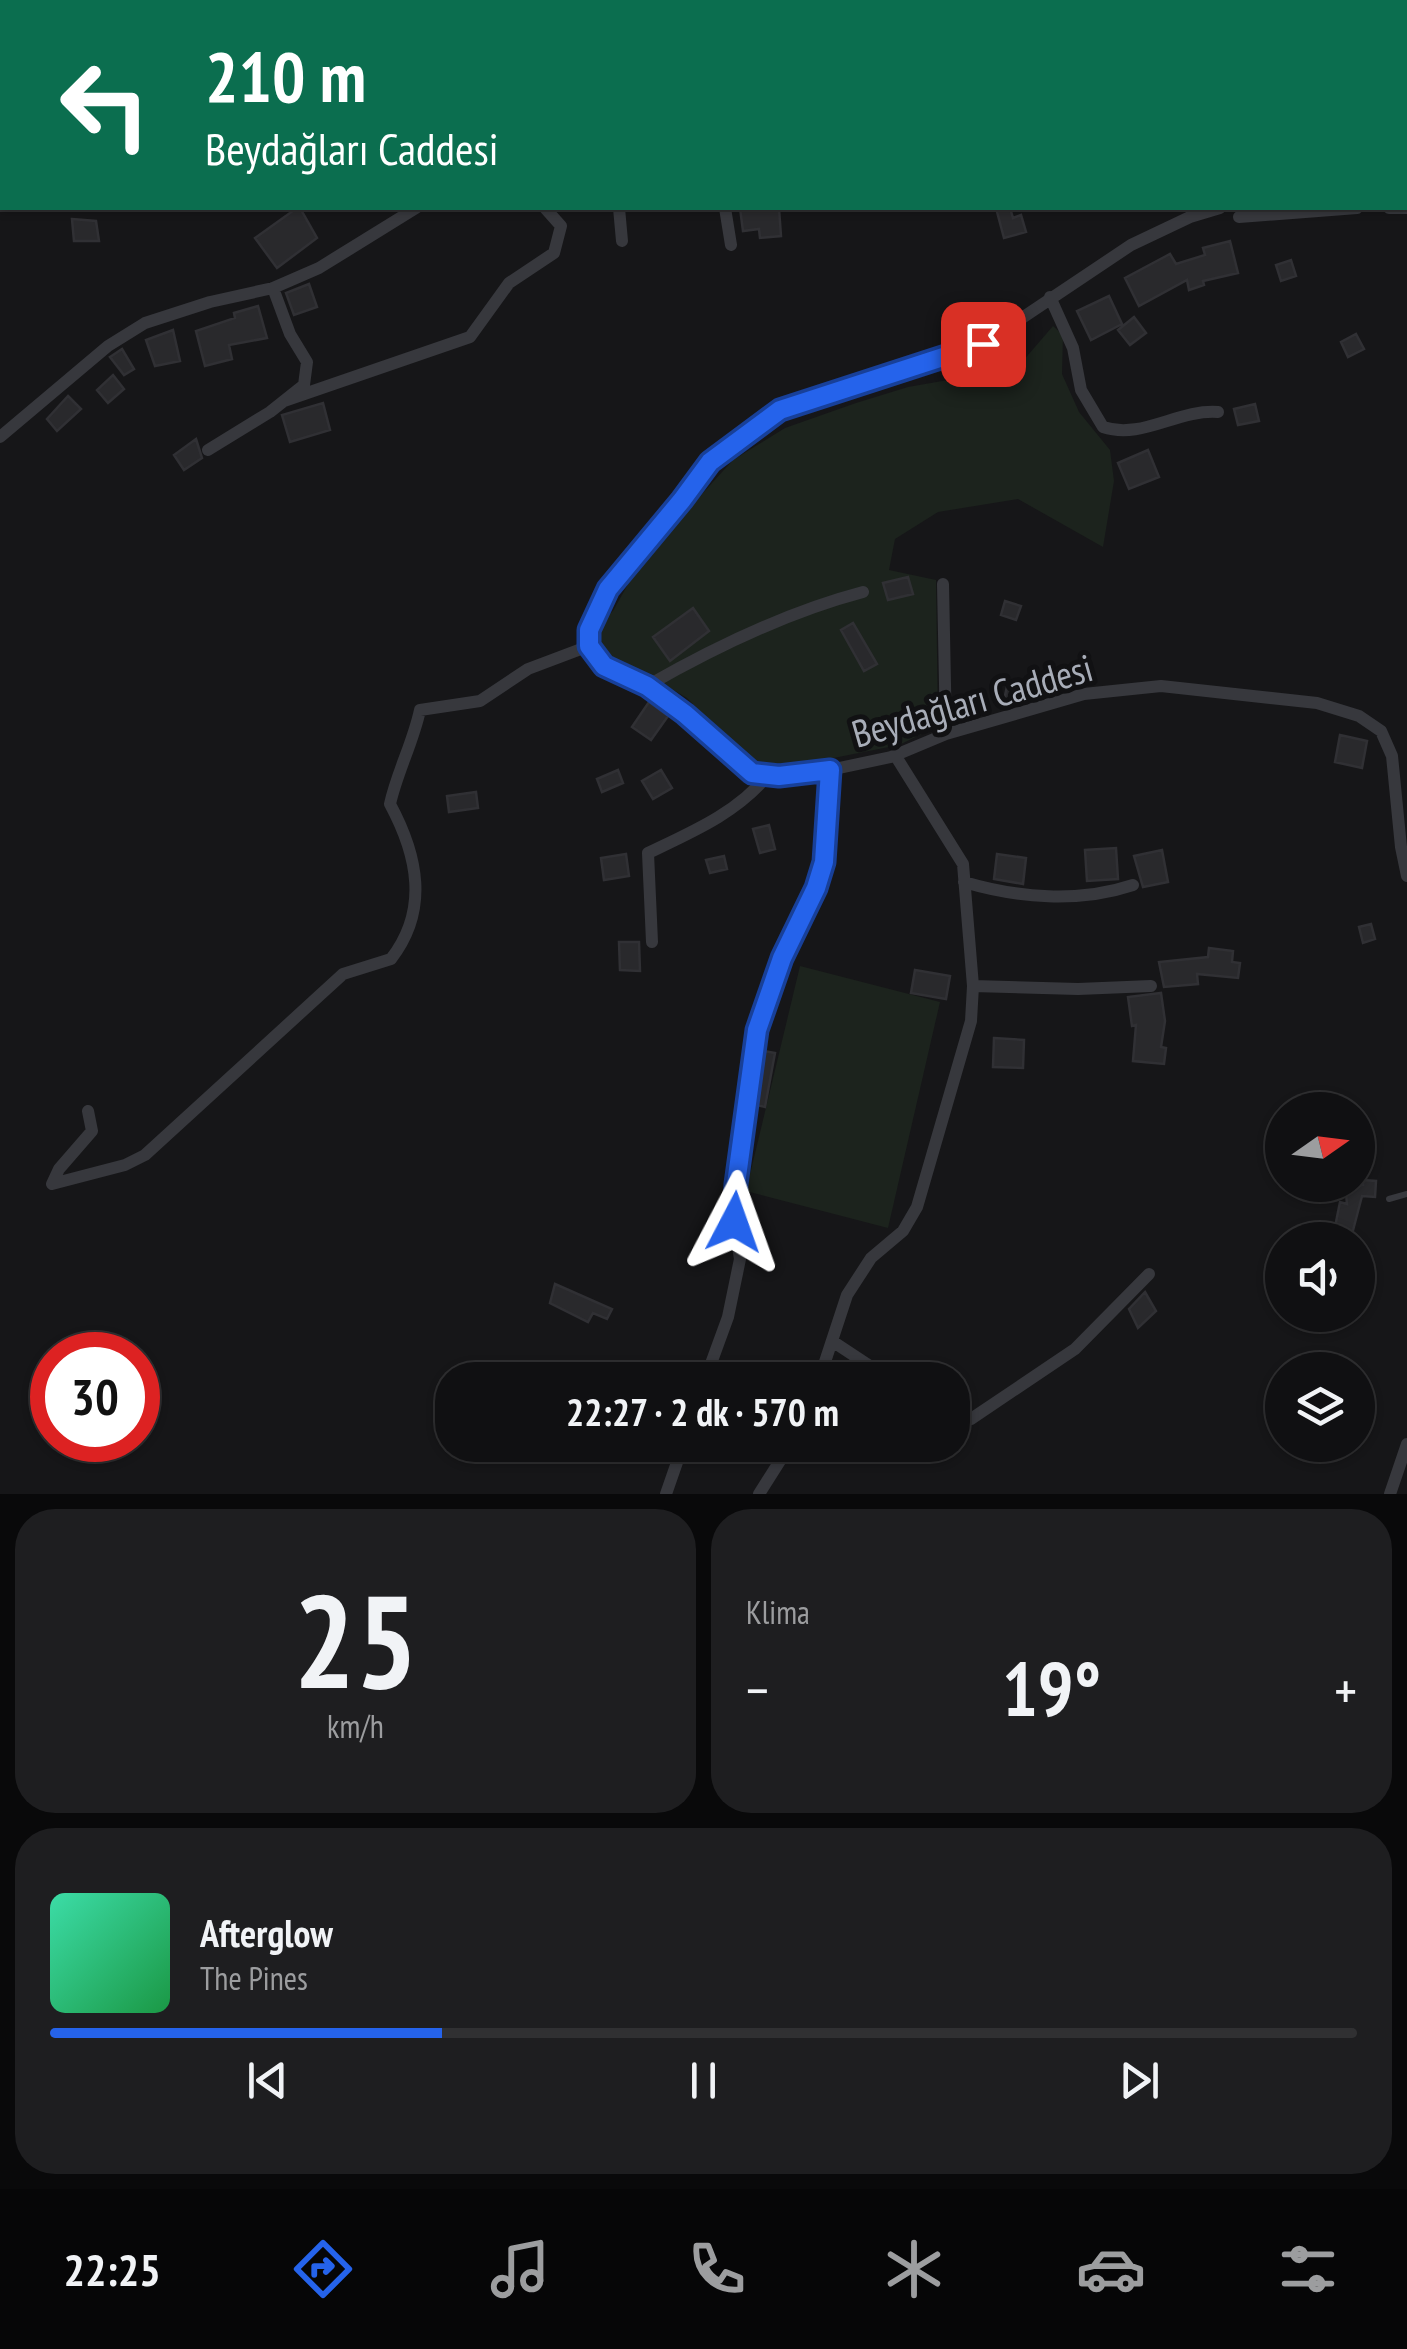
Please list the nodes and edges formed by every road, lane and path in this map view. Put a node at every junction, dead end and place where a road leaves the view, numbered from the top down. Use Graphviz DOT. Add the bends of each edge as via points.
graph roads {
  1 [pos="413,210"];
  2 [pos="547,210"];
  3 [pos="618,210"];
  4 [pos="725,210"];
  5 [pos="1214,210"];
  6 [pos="1331,210"];
  7 [pos="1239,217"];
  8 [pos="622,241"];
  9 [pos="731,245"];
  10 [pos="273,288"];
  11 [pos="1050,297"];
  12 [pos="284,401"];
  13 [pos="1218,412"];
  14 [pos="0,437"];
  15 [pos="208,450"];
  16 [pos="943,584"];
  17 [pos="864,592"];
  18 [pos="589,646"];
  19 [pos="647,686"];
  20 [pos="946,734"];
  21 [pos="896,755"];
  22 [pos="830,770"];
  23 [pos="768,775"];
  24 [pos="1407,876"];
  25 [pos="964,882"];
  26 [pos="1133,885"];
  27 [pos="652,942"];
  28 [pos="972,986"];
  29 [pos="1151,986"];
  30 [pos="88,1111"];
  31 [pos="1407,1194"];
  32 [pos="1389,1198"];
  33 [pos="1150,1274"];
  34 [pos="832,1341"];
  35 [pos="711,1362"];
  36 [pos="825,1362"];
  37 [pos="864,1362"];
  38 [pos="970,1420"];
  39 [pos="1407,1444"];
  40 [pos="676,1462"];
  41 [pos="779,1462"];
  42 [pos="666,1494"];
  43 [pos="759,1494"];
  44 [pos="1390,1494"];
  1 -- 10 [label="street"];
  2 -- 12 [label="street" via="561,226 554,253 509,283 470,337"];
  3 -- 8 [label="street"];
  4 -- 9 [label="street"];
  5 -- 11 [label="street" via="1131,245"];
  6 -- 7 [label="street"];
  10 -- 12 [label="street" via="308,362 304,385"];
  10 -- 14 [label="street" via="145,323"];
  11 -- 13 [label="street" via="1073,348 1081,390 1103,426 1132,430"];
  11 -- 18 [label="street" via="983,344 780,410 710,462 608,589 589,630"];
  12 -- 15 [label="street"];
  16 -- 20 [label="street"];
  17 -- 19 [label="street" via="813,606"];
  18 -- 19 [label="street" via="604,666"];
  18 -- 30 [label="street" via="528,669 480,700 420,710 390,804 415,880 412,924 391,959 343,974 144,1155 52,1184 92,1131"];
  19 -- 23 [label="street" via="752,773"];
  20 -- 21 [label="street, Beydağları Caddesi"];
  20 -- 24 [label="street, Beydağları Caddesi" via="1084,694 1160,686 1317,703 1360,716 1380,731 1392,756"];
  21 -- 22 [label="street, Beydağları Caddesi"];
  21 -- 25 [label="street" via="963,864"];
  22 -- 23 [label="street, Beydağları Caddesi"];
  22 -- 35 [label="street" via="820,875 757,1030 736,1184 740,1259"];
  23 -- 27 [label="street" via="708,824 648,853"];
  25 -- 26 [label="street" via="1038,897"];
  25 -- 28 [label="street"];
  28 -- 29 [label="street"];
  28 -- 34 [label="street" via="972,1021 917,1207 847,1295"];
  31 -- 32 [label="lane"];
  33 -- 38 [label="street" via="1074,1349"];
  34 -- 36 [label="street"];
  34 -- 37 [label="street"];
  39 -- 44 [label="street"];
  40 -- 42 [label="street"];
  41 -- 43 [label="street"];
}
